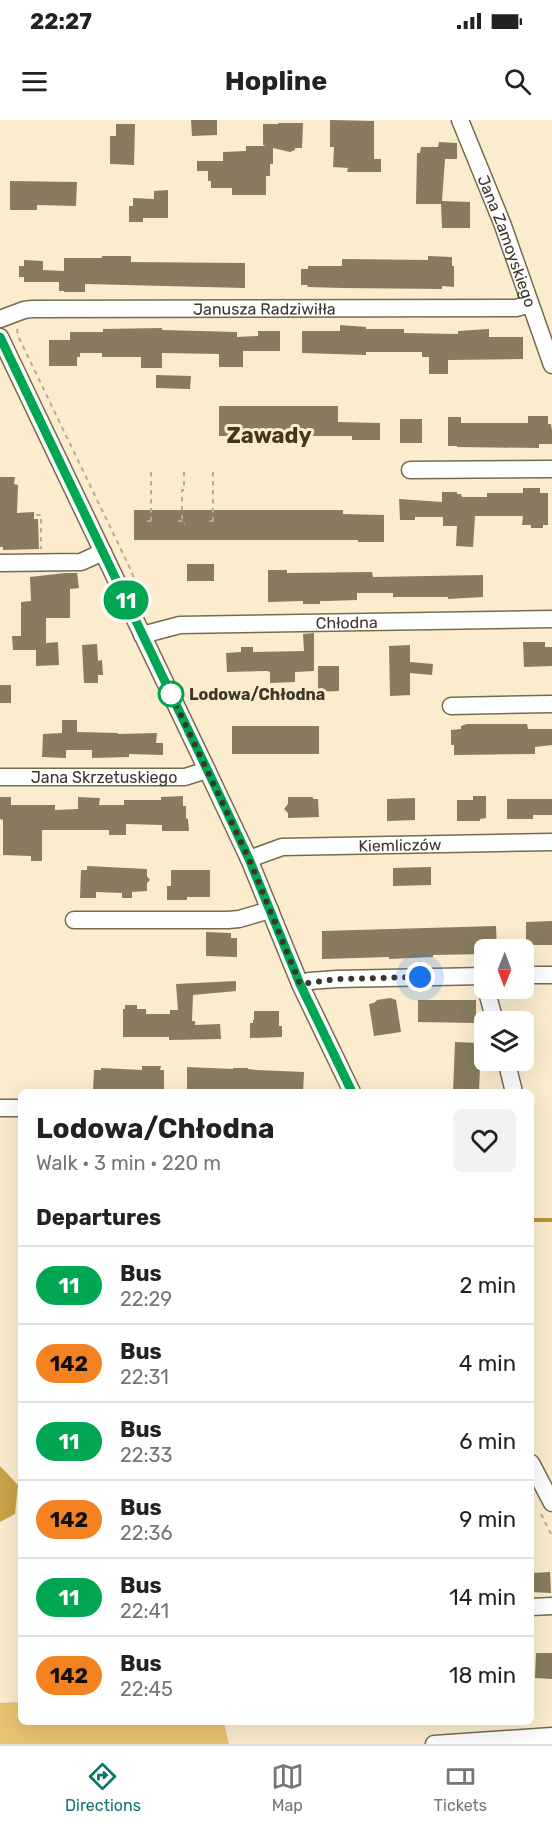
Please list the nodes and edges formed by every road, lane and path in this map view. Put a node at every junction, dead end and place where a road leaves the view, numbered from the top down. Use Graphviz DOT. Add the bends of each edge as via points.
graph roads {
  1 [pos="460,120"];
  2 [pos="530,304"];
  3 [pos="0,319"];
  4 [pos="19,324"];
  5 [pos="0,337"];
  6 [pos="552,365"];
  7 [pos="552,469"];
  8 [pos="410,470"];
  9 [pos="151,472"];
  10 [pos="184,472"];
  11 [pos="213,472"];
  12 [pos="36,515"];
  13 [pos="151,522"];
  14 [pos="182,522"];
  15 [pos="213,522"];
  16 [pos="103,552"];
  17 [pos="41,555"];
  18 [pos="0,563"];
  19 [pos="144,606"];
  20 [pos="552,619"];
  21 [pos="142,635"];
  22 [pos="552,704"];
  23 [pos="452,706"];
  24 [pos="207,770"];
  25 [pos="0,777"];
  26 [pos="552,842"];
  27 [pos="249,859"];
  28 [pos="270,910"];
  29 [pos="74,920"];
  30 [pos="534,975"];
  31 [pos="552,975"];
  32 [pos="474,981"];
  33 [pos="300,984"];
  34 [pos="509,1071"];
  35 [pos="351,1089"];
  36 [pos="513,1089"];
  37 [pos="0,1108"];
  38 [pos="18,1108"];
  39 [pos="534,1472"];
  40 [pos="546,1509"];
  41 [pos="552,1536"];
  42 [pos="534,1606"];
  43 [pos="552,1606"];
  44 [pos="552,1736"];
  45 [pos="434,1744"];
  1 -- 2 [label="street, Jana Zamoyskiego"];
  2 -- 3 [label="street, Janusza Radziwiłła" via="516,308 32,309"];
  2 -- 6 [label="street, Jana Zamoyskiego"];
  4 -- 19 [label="path" via="18,336 146,602"];
  5 -- 16 [label="street"];
  7 -- 8 [label="street"];
  9 -- 13 [label="path"];
  10 -- 14 [label="path"];
  11 -- 15 [label="path"];
  12 -- 17 [label="path" via="41,515"];
  16 -- 18 [label="street" via="81,562"];
  16 -- 21 [label="street"];
  20 -- 21 [label="street, Chłodna" via="180,625"];
  21 -- 24 [label="street"];
  22 -- 23 [label="street"];
  24 -- 25 [label="street, Jana Skrzetuskiego" via="185,777"];
  24 -- 27 [label="street"];
  26 -- 27 [label="street, Kiemliczów" via="282,847"];
  27 -- 28 [label="street"];
  28 -- 29 [label="street" via="228,920"];
  28 -- 33 [label="street"];
  30 -- 31 [label="street"];
  32 -- 33 [label="street" via="338,979"];
  33 -- 35 [label="street"];
  34 -- 36 [label="street"];
  37 -- 38 [label="street"];
  39 -- 40 [label="street"];
  40 -- 41 [label="path"];
  42 -- 43 [label="street"];
  44 -- 45 [label="street"];
}
